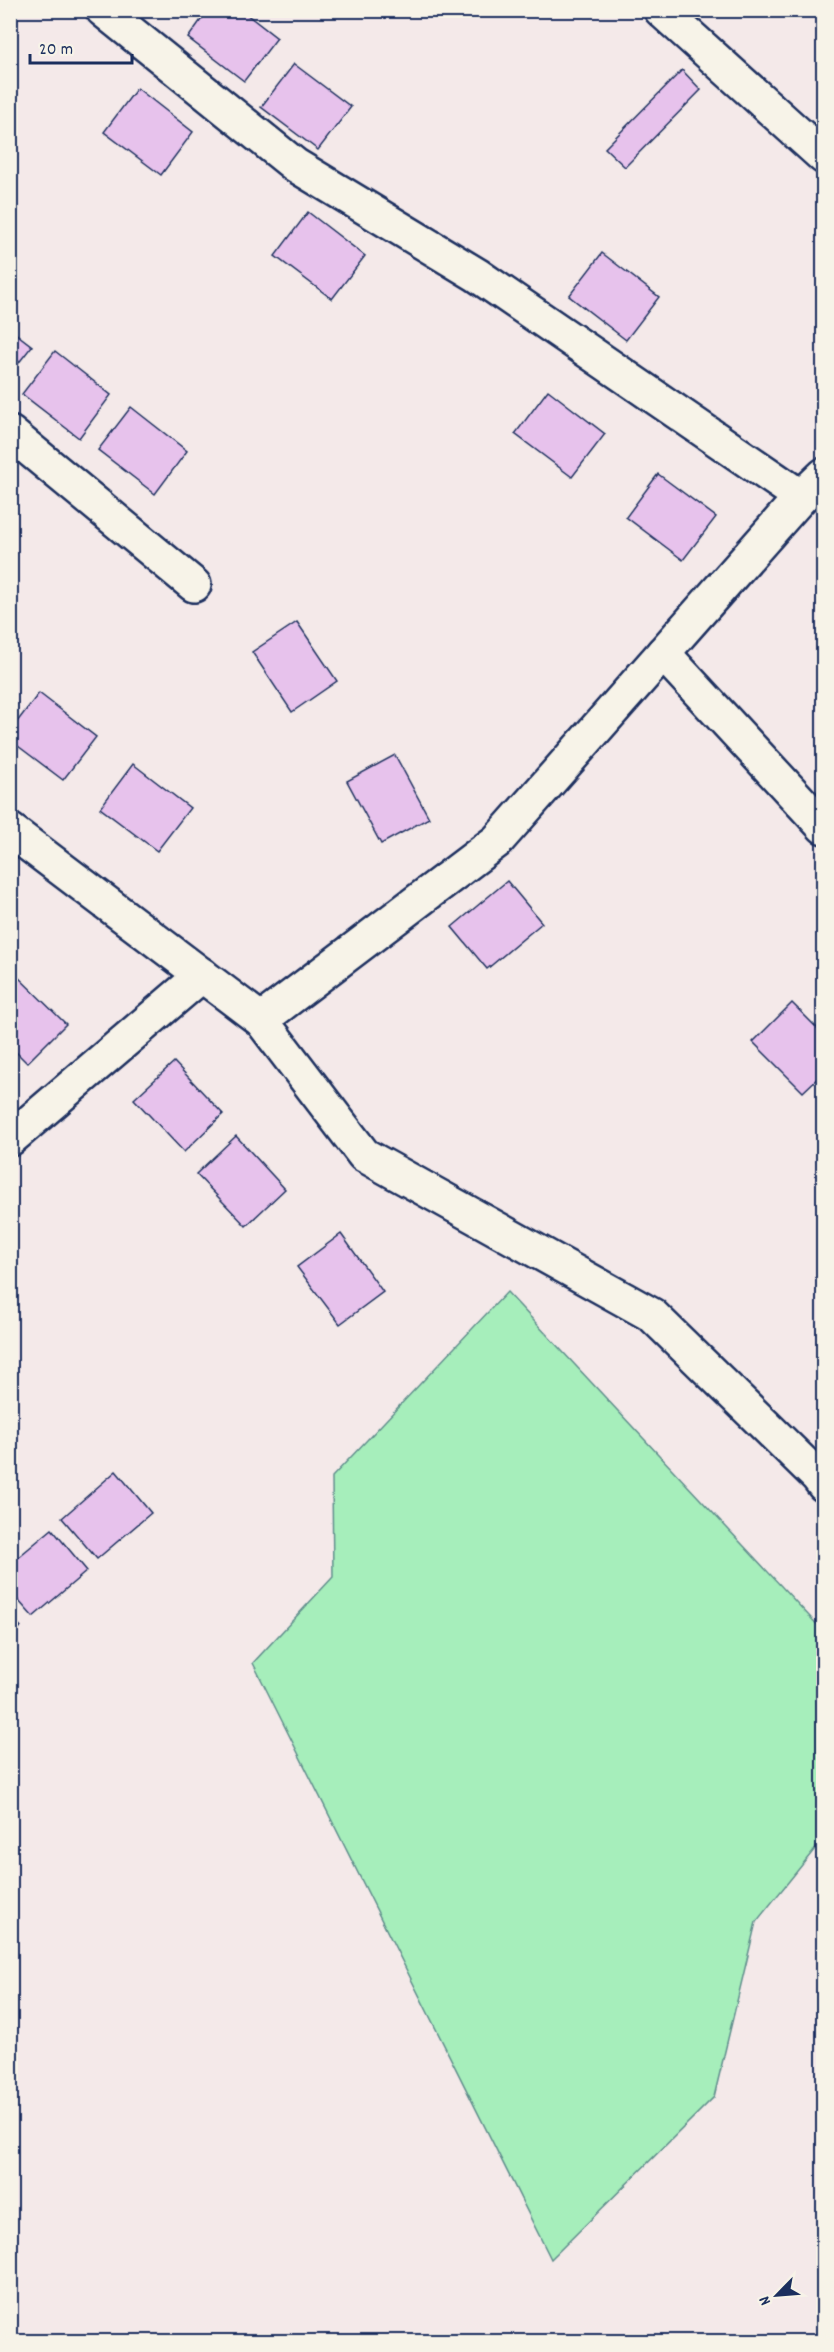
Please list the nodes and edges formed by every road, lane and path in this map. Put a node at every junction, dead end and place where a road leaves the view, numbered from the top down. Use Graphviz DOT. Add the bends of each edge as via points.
graph roads {
  1 [pos="103,10"];
  2 [pos="661,10"];
  3 [pos="824,156"];
  4 [pos="10,432"];
  5 [pos="824,475"];
  6 [pos="801,498"];
  7 [pos="194,585"];
  8 [pos="663,653"];
  9 [pos="824,826"];
  10 [pos="10,830"];
  11 [pos="202,975"];
  12 [pos="261,1020"];
  13 [pos="10,1139"];
  14 [pos="824,1485"];
  1 -- 6 [label="street" via="295,165 477,275"];
  2 -- 3 [label="street"];
  4 -- 7 [label="street"];
  5 -- 6 [label="street"];
  6 -- 8 [label="street"];
  8 -- 9 [label="street"];
  8 -- 12 [label="street" via="497,841"];
  10 -- 11 [label="street"];
  11 -- 12 [label="street"];
  11 -- 13 [label="street"];
  12 -- 14 [label="street" via="364,1155 652,1315"];
}
